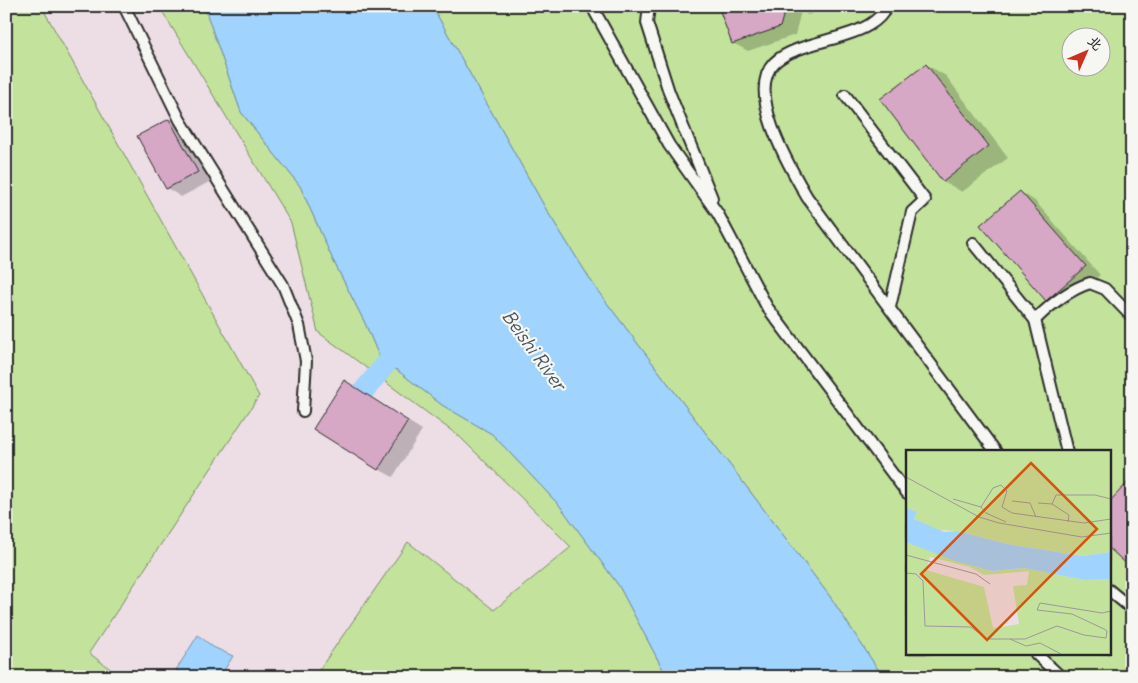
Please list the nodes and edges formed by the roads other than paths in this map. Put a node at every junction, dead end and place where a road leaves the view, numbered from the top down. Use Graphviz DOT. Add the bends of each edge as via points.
graph roads {
  1 [pos="124,6"];
  2 [pos="593,6"];
  3 [pos="649,6"];
  4 [pos="887,6"];
  5 [pos="845,95"];
  6 [pos="718,214"];
  7 [pos="973,243"];
  8 [pos="890,307"];
  9 [pos="1132,317"];
  10 [pos="1035,320"];
  11 [pos="304,410"];
  12 [pos="995,450"];
  13 [pos="1067,450"];
  14 [pos="906,492"];
  15 [pos="1110,591"];
  16 [pos="1132,609"];
  17 [pos="1038,656"];
  18 [pos="1061,677"];
  1 -- 11 [label="lane" via="180,120 283,284 299,325 306,361"];
  2 -- 6 [label="lane" via="669,145"];
  3 -- 6 [label="lane" via="647,23 669,92"];
  4 -- 8 [label="lane" via="876,21 860,30 787,54 773,64 766,79 766,99 769,119 784,157 807,197"];
  5 -- 8 [label="lane" via="925,200 912,212"];
  6 -- 14 [label="lane" via="767,307"];
  7 -- 10 [label="lane"];
  8 -- 12 [label="lane"];
  9 -- 10 [label="lane" via="1105,289 1090,283 1051,304"];
  10 -- 13 [label="lane"];
  15 -- 16 [label="lane"];
  17 -- 18 [label="lane"];
}
